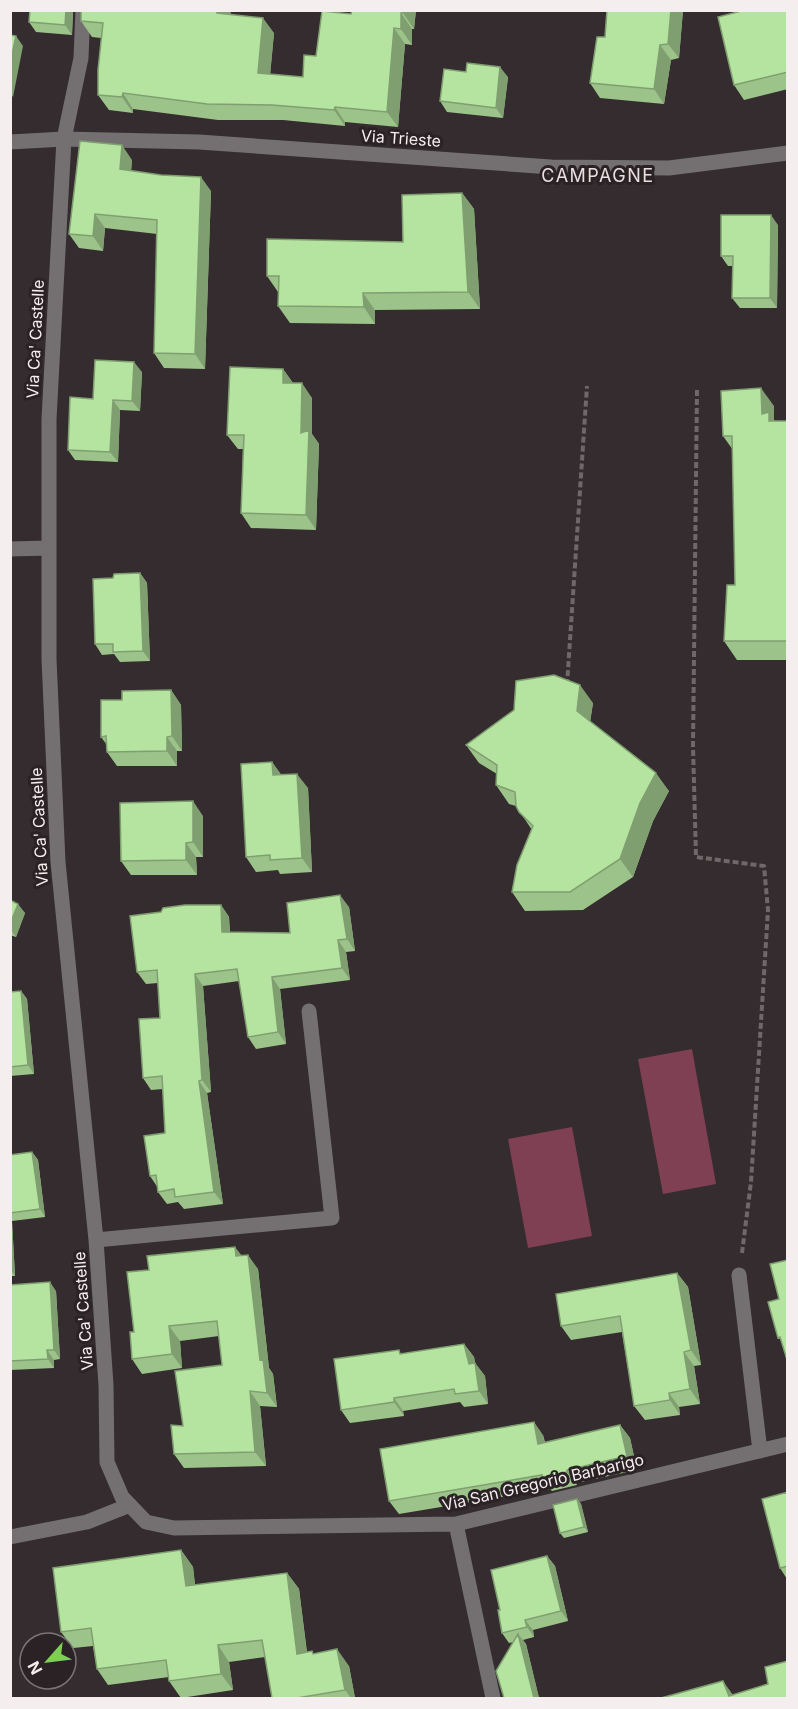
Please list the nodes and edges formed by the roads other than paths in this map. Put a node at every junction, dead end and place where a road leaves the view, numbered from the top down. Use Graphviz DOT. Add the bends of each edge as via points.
graph roads {
  1 [pos="83,10"];
  2 [pos="64,139"];
  3 [pos="10,142"];
  4 [pos="788,153"];
  5 [pos="49,548"];
  6 [pos="10,549"];
  7 [pos="309,1011"];
  8 [pos="96,1240"];
  9 [pos="739,1275"];
  10 [pos="788,1444"];
  11 [pos="760,1451"];
  12 [pos="130,1505"];
  13 [pos="456,1524"];
  14 [pos="10,1537"];
  15 [pos="493,1698"];
  1 -- 2 [label="street, Via Ca' Castelle" via="81,57"];
  2 -- 3 [label="street, Via Trieste"];
  2 -- 4 [label="street, Via Trieste" via="199,142 552,167 669,168"];
  2 -- 5 [label="street, Via Ca' Castelle" via="49,419"];
  5 -- 6 [label="street"];
  5 -- 8 [label="street, Via Ca' Castelle" via="49,659 58,862"];
  7 -- 8 [label="street" via="332,1218"];
  8 -- 12 [label="street, Via Ca' Castelle" via="107,1462 122,1497"];
  9 -- 11 [label="street"];
  10 -- 11 [label="street, Via San Gregorio Barbarigo"];
  11 -- 13 [label="street, Via San Gregorio Barbarigo"];
  12 -- 13 [label="street, Via San Gregorio Barbarigo" via="147,1522 174,1528"];
  12 -- 14 [label="street" via="87,1522"];
  13 -- 15 [label="street"];
}
